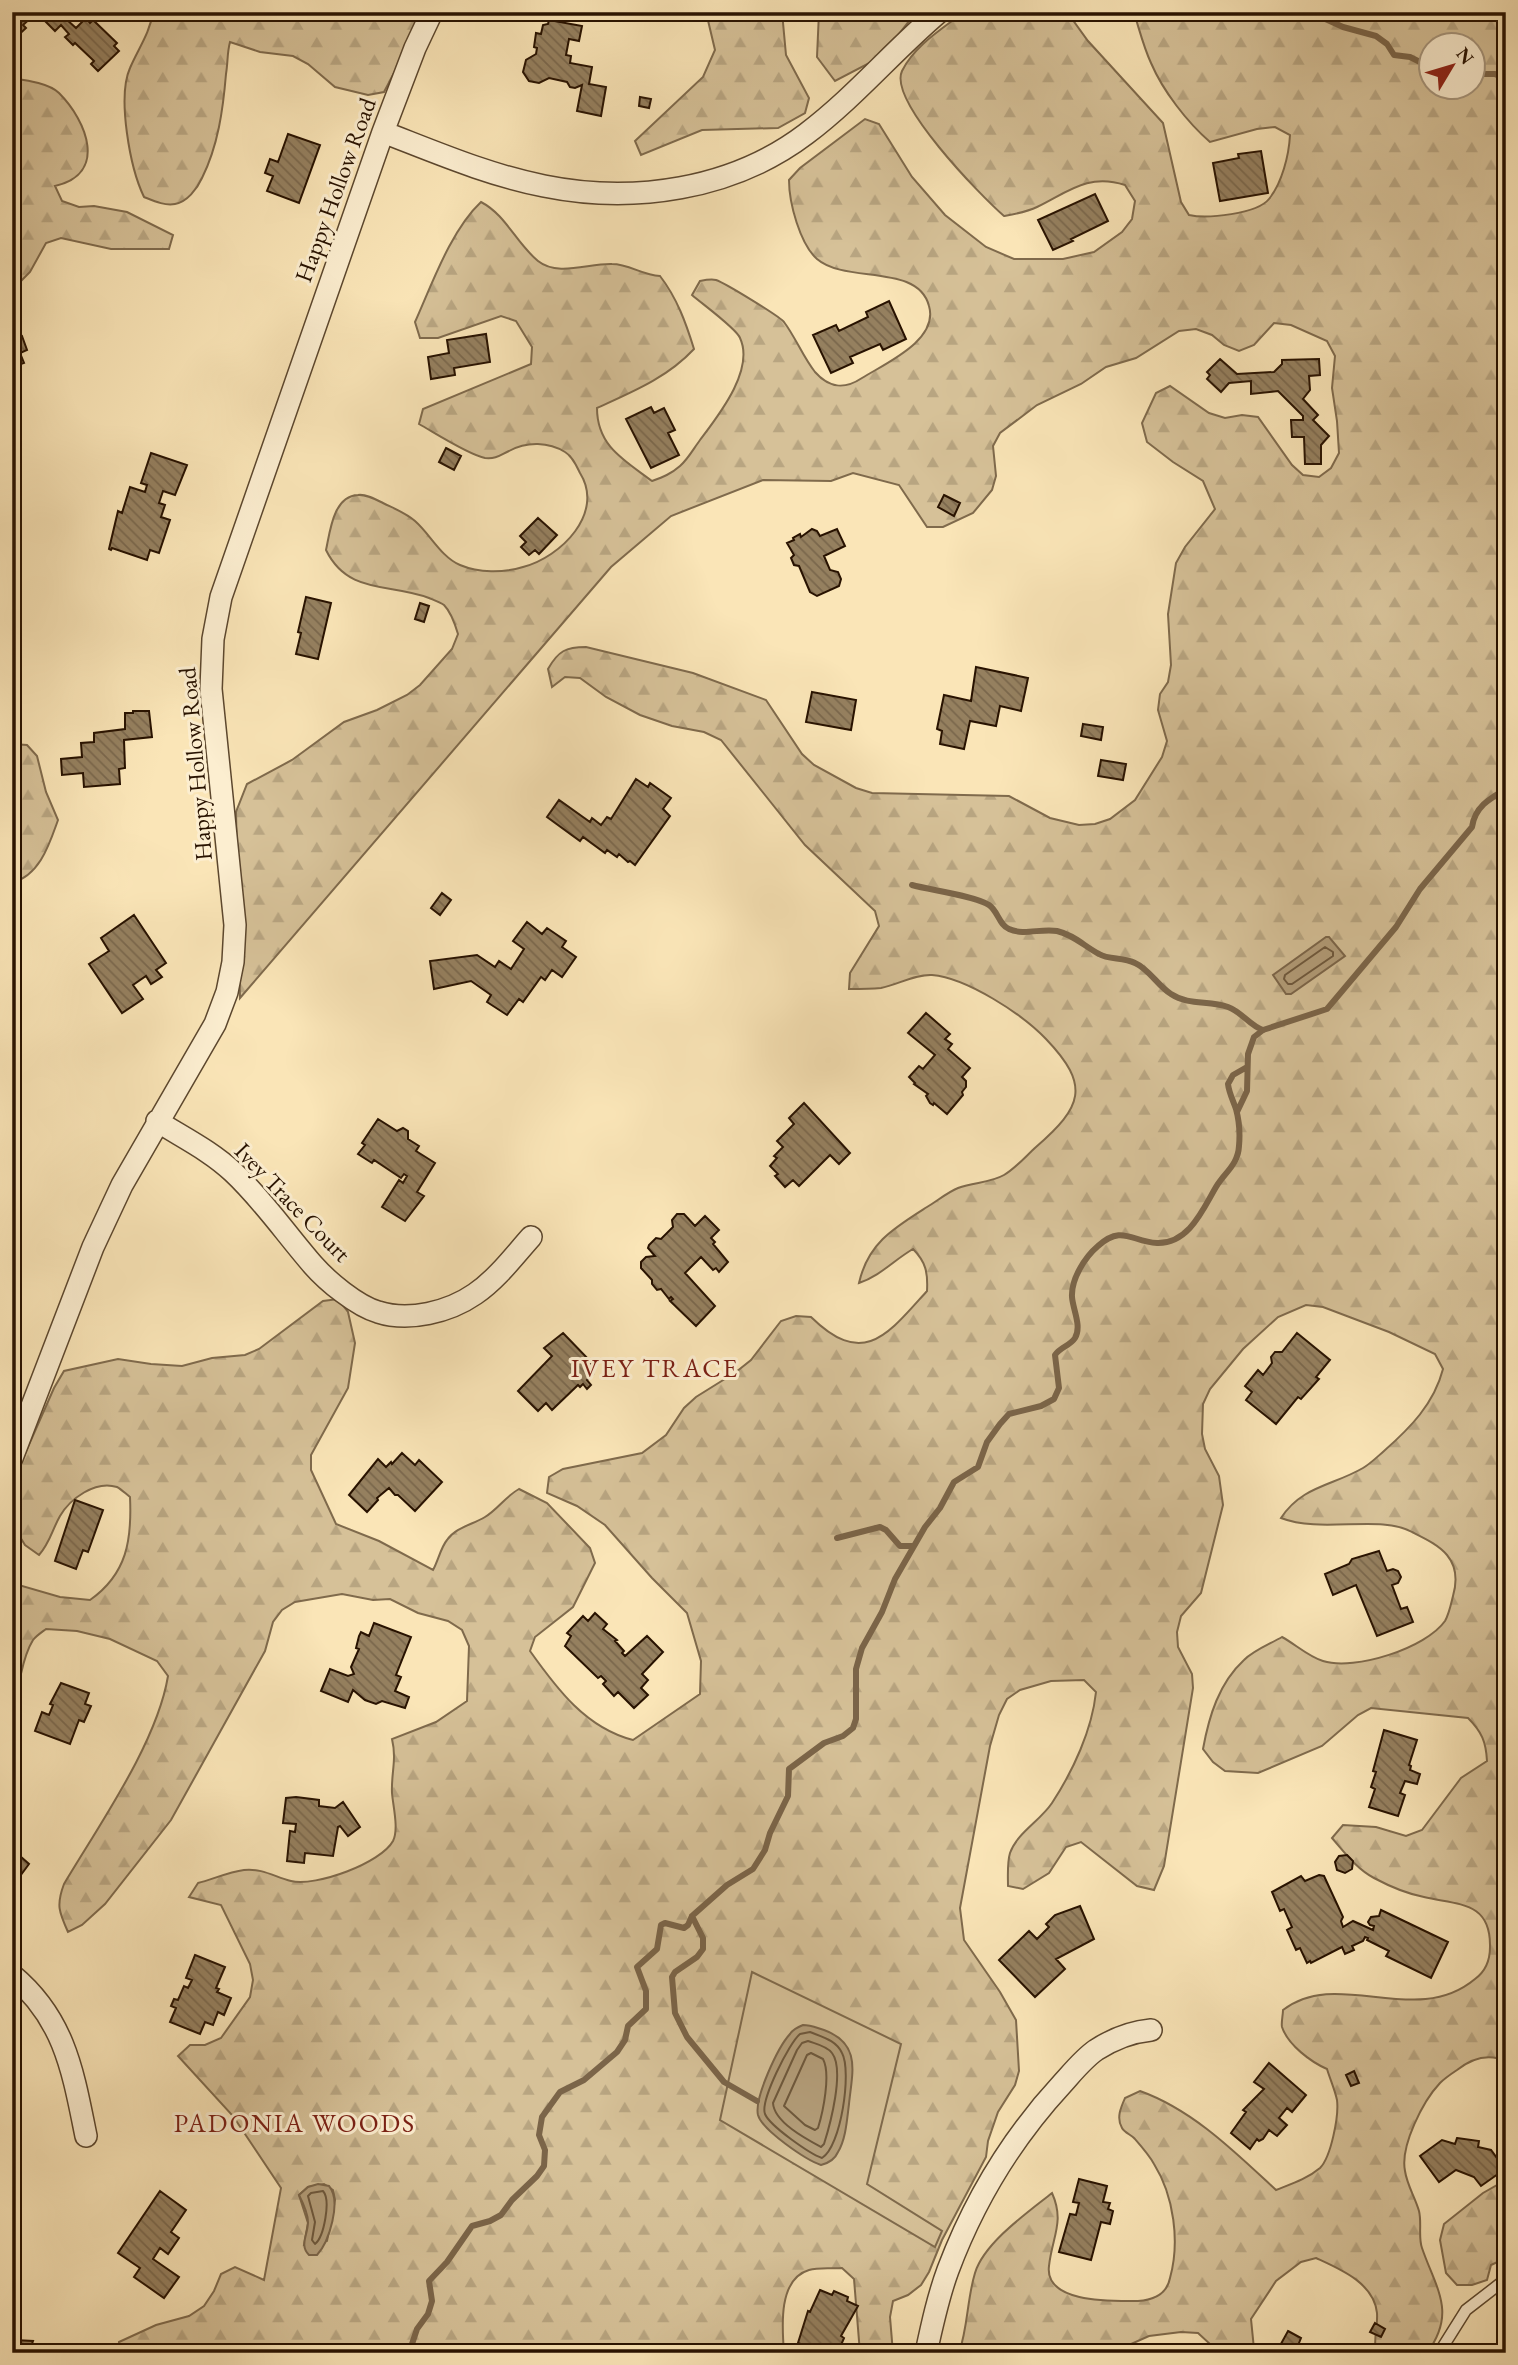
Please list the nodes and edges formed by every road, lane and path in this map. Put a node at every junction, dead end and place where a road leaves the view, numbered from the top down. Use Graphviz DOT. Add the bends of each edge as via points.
graph roads {
  1 [pos="432,12"];
  2 [pos="940,12"];
  3 [pos="383,132"];
  4 [pos="157,1121"];
  5 [pos="531,1237"];
  6 [pos="12,1458"];
  7 [pos="12,1975"];
  8 [pos="1151,2031"];
  9 [pos="86,2136"];
  10 [pos="1506,2279"];
  11 [pos="926,2353"];
  12 [pos="1438,2353"];
  1 -- 3 [label="street, Happy Hollow Road"];
  2 -- 3 [label="street" via="845,104 804,136 774,155 696,185 623,193 544,186 491,172"];
  3 -- 4 [label="street, Happy Hollow Road" via="221,597 211,689 234,911 233,962 215,1024"];
  4 -- 5 [label="street, Ivey Trace Court" via="231,1170 314,1267 346,1295 378,1312 402,1315 454,1307 491,1282"];
  4 -- 6 [label="street, Happy Hollow Road" via="93,1247"];
  7 -- 9 [label="street" via="40,2002 55,2025"];
  8 -- 11 [label="street" via="1116,2038 1094,2051 1031,2118 999,2166 947,2271"];
  10 -- 12 [label="lane" via="1466,2310"];
}
